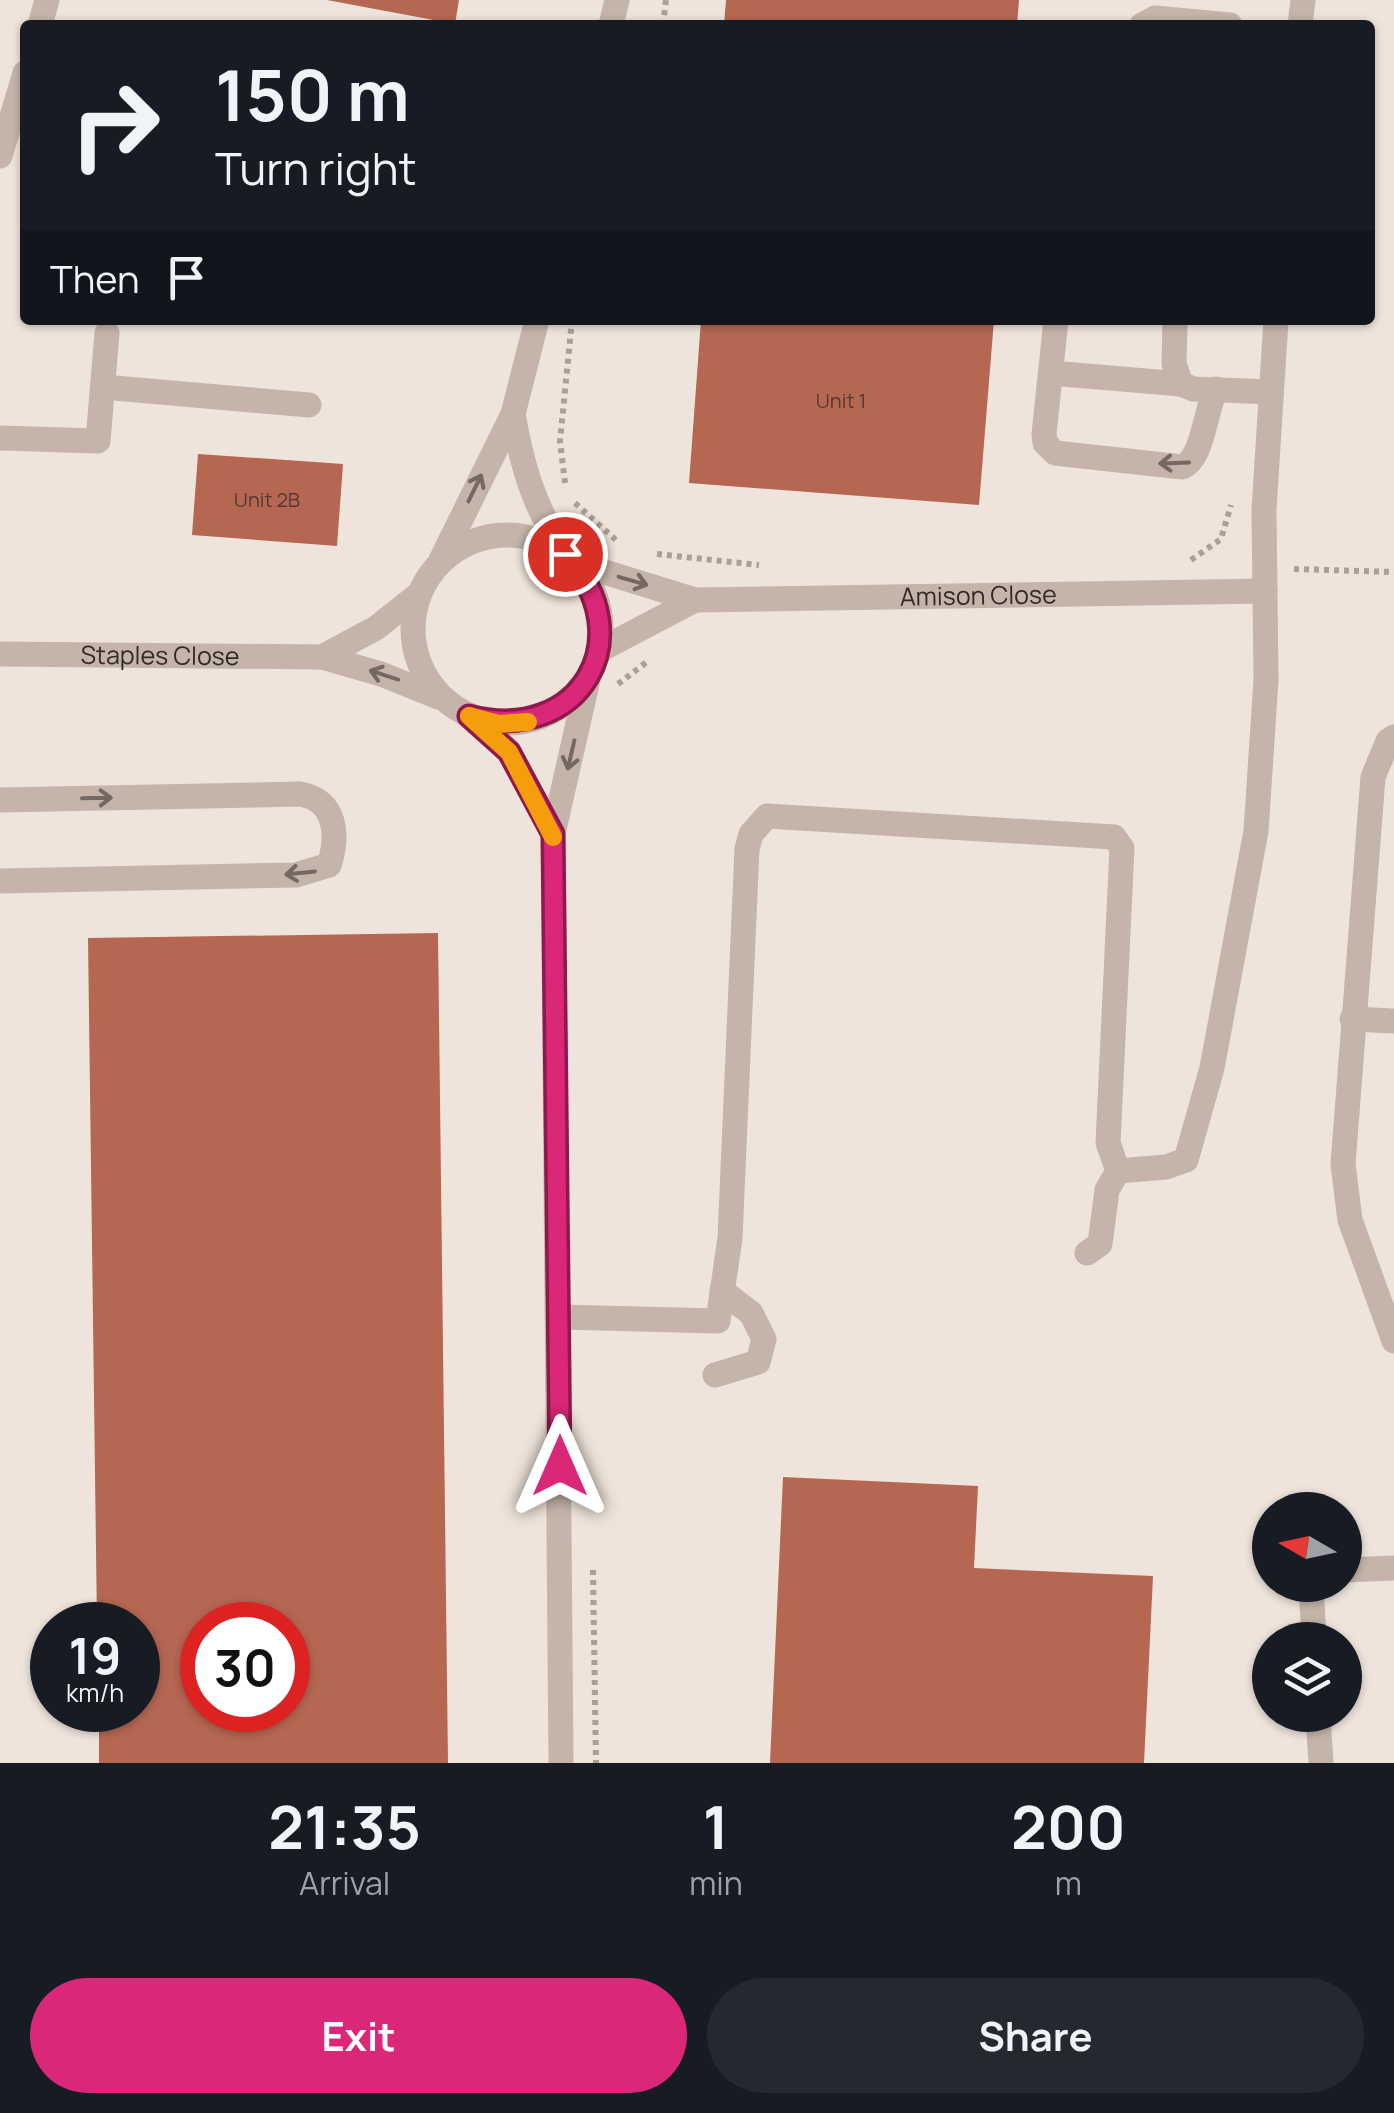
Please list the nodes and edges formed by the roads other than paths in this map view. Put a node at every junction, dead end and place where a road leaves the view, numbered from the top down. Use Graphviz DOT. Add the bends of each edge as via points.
graph roads {
  1 [pos="20,90"];
  2 [pos="0,156"];
  3 [pos="535,325"];
  4 [pos="1056,325"];
  5 [pos="1176,325"];
  6 [pos="1276,325"];
  7 [pos="107,333"];
  8 [pos="1051,373"];
  9 [pos="1181,384"];
  10 [pos="103,388"];
  11 [pos="1216,389"];
  12 [pos="1270,392"];
  13 [pos="309,405"];
  14 [pos="513,414"];
  15 [pos="0,438"];
  16 [pos="569,558"];
  17 [pos="440,564"];
  18 [pos="1265,591"];
  19 [pos="419,594"];
  20 [pos="695,600"];
  21 [pos="0,654"];
  22 [pos="322,657"];
  23 [pos="594,663"];
  24 [pos="444,700"];
  25 [pos="469,716"];
  26 [pos="1394,737"];
  27 [pos="0,800"];
  28 [pos="553,834"];
  29 [pos="0,881"];
  30 [pos="1352,1019"];
  31 [pos="1394,1022"];
  32 [pos="1118,1171"];
  33 [pos="1086,1253"];
  34 [pos="722,1290"];
  35 [pos="560,1317"];
  36 [pos="1394,1341"];
  37 [pos="715,1375"];
  38 [pos="1394,1568"];
  39 [pos="1362,1569"];
  40 [pos="1319,1732"];
  41 [pos="561,1763"];
  42 [pos="1321,1763"];
  1 -- 2 [label="street"];
  3 -- 14 [label="street"];
  4 -- 8 [label="street"];
  5 -- 9 [label="street" via="1174,364"];
  6 -- 12 [label="street"];
  7 -- 10 [label="street"];
  8 -- 9 [label="street"];
  11 -- 8 [label="street, one-way" via="1198,454 1182,466 1055,453 1045,444"];
  9 -- 11 [label="street"];
  10 -- 13 [label="street"];
  10 -- 15 [label="street" via="98,441"];
  11 -- 12 [label="street"];
  12 -- 18 [label="street"];
  14 -- 16 [label="street" via="534,504"];
  17 -- 14 [label="street, one-way"];
  16 -- 17 [label="street" via="537,539 505,534 477,539"];
  16 -- 20 [label="street, Amison Close, one-way"];
  16 -- 23 [label="street" via="588,578 601,612"];
  17 -- 19 [label="street"];
  18 -- 20 [label="street, Amison Close"];
  18 -- 32 [label="street" via="1256,831 1212,1068 1186,1160"];
  19 -- 22 [label="street, Staples Close" via="376,628"];
  19 -- 24 [label="street" via="414,649"];
  20 -- 23 [label="street, Amison Close"];
  21 -- 22 [label="street, Staples Close"];
  24 -- 22 [label="street, Staples Close, one-way"];
  23 -- 25 [label="street" via="578,692 555,711 498,724"];
  23 -- 28 [label="street, one-way"];
  24 -- 25 [label="street"];
  25 -- 28 [label="street" via="509,752"];
  26 -- 30 [label="street" via="1373,776"];
  27 -- 29 [label="street, one-way" via="315,796 330,812 334,851 329,865 296,875"];
  28 -- 35 [label="street"];
  30 -- 31 [label="street"];
  30 -- 36 [label="street" via="1343,1164 1350,1220"];
  32 -- 33 [label="street" via="1107,1190 1100,1244"];
  32 -- 34 [label="street" via="1108,1143 1122,848 1114,838 767,816 747,849 735,1151"];
  34 -- 35 [label="street" via="718,1321"];
  34 -- 37 [label="street" via="752,1313 764,1338 758,1362"];
  35 -- 41 [label="street"];
  38 -- 39 [label="street"];
  40 -- 42 [label="street"];
}
